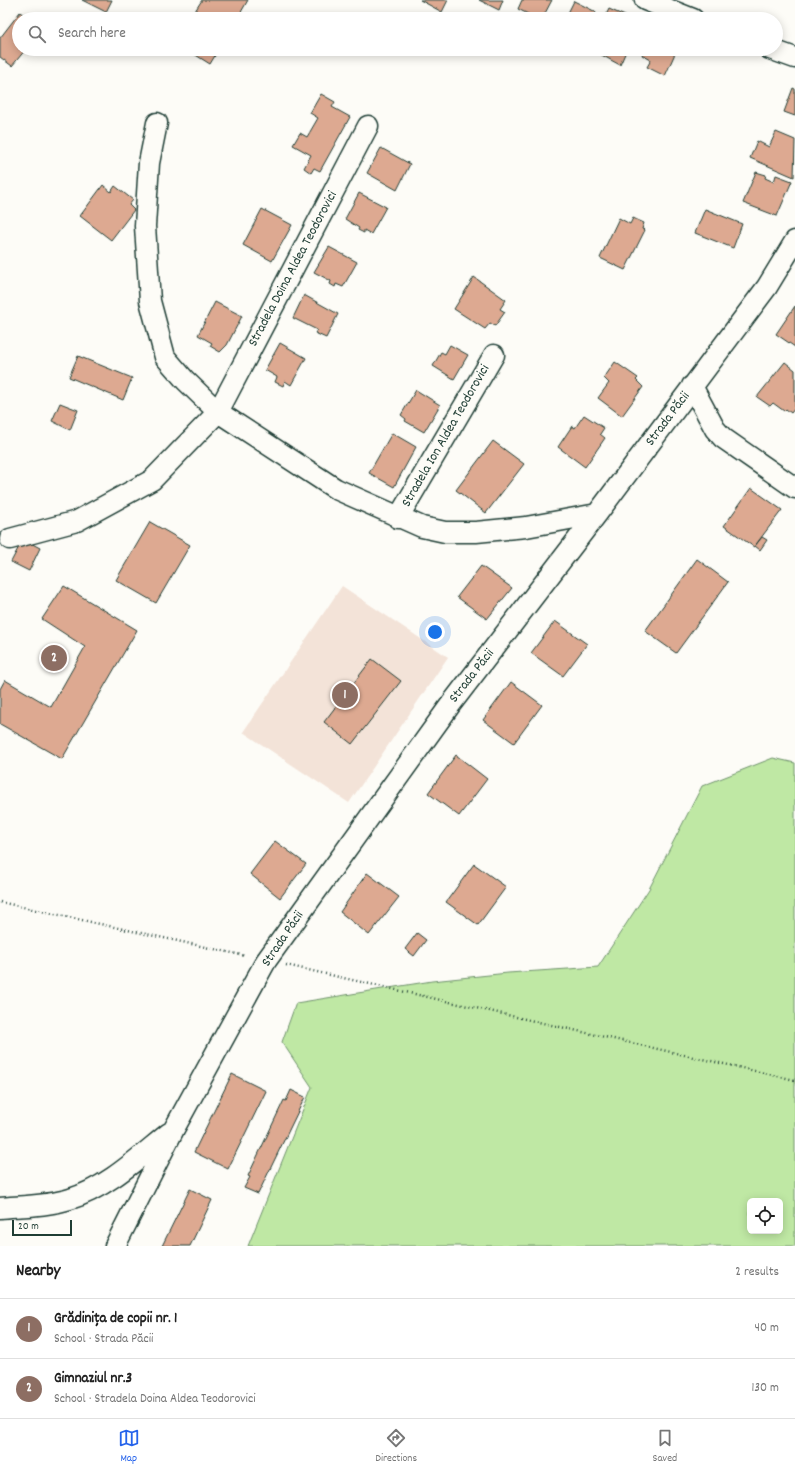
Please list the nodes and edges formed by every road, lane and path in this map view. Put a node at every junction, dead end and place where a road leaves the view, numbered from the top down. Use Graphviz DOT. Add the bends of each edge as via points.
graph roads {
  1 [pos="645,0"];
  2 [pos="675,12"];
  3 [pos="783,54"];
  4 [pos="795,58"];
  5 [pos="157,123"];
  6 [pos="368,126"];
  7 [pos="795,240"];
  8 [pos="494,355"];
  9 [pos="692,386"];
  10 [pos="218,412"];
  11 [pos="795,488"];
  12 [pos="597,514"];
  13 [pos="398,518"];
  14 [pos="10,539"];
  15 [pos="0,902"];
  16 [pos="266,961"];
  17 [pos="795,1080"];
  18 [pos="174,1129"];
  19 [pos="0,1208"];
  20 [pos="115,1246"];
  1 -- 2 [label="street"];
  3 -- 4 [label="street"];
  5 -- 10 [label="street" via="149,164 145,226 150,300 165,357"];
  6 -- 10 [label="street, Stradela Doina Aldea Teodorovici"];
  7 -- 9 [label="street, Strada Păcii" via="767,287"];
  8 -- 13 [label="street, Stradela Ion Aldea Teodorovici"];
  9 -- 11 [label="street" via="715,429 723,438"];
  9 -- 12 [label="street, Strada Păcii"];
  10 -- 13 [label="street" via="336,489"];
  10 -- 14 [label="street, Stradela Doina Aldea Teodorovici" via="152,480 77,521"];
  12 -- 13 [label="street" via="526,527 476,532 445,532"];
  12 -- 16 [label="street, Strada Păcii" via="451,704"];
  15 -- 16 [label="path"];
  16 -- 17 [label="path"];
  16 -- 18 [label="street, Strada Păcii"];
  18 -- 19 [label="street, Strada Păcii" via="111,1179 71,1199 45,1205"];
  18 -- 20 [label="street, Strada Păcii"];
}
